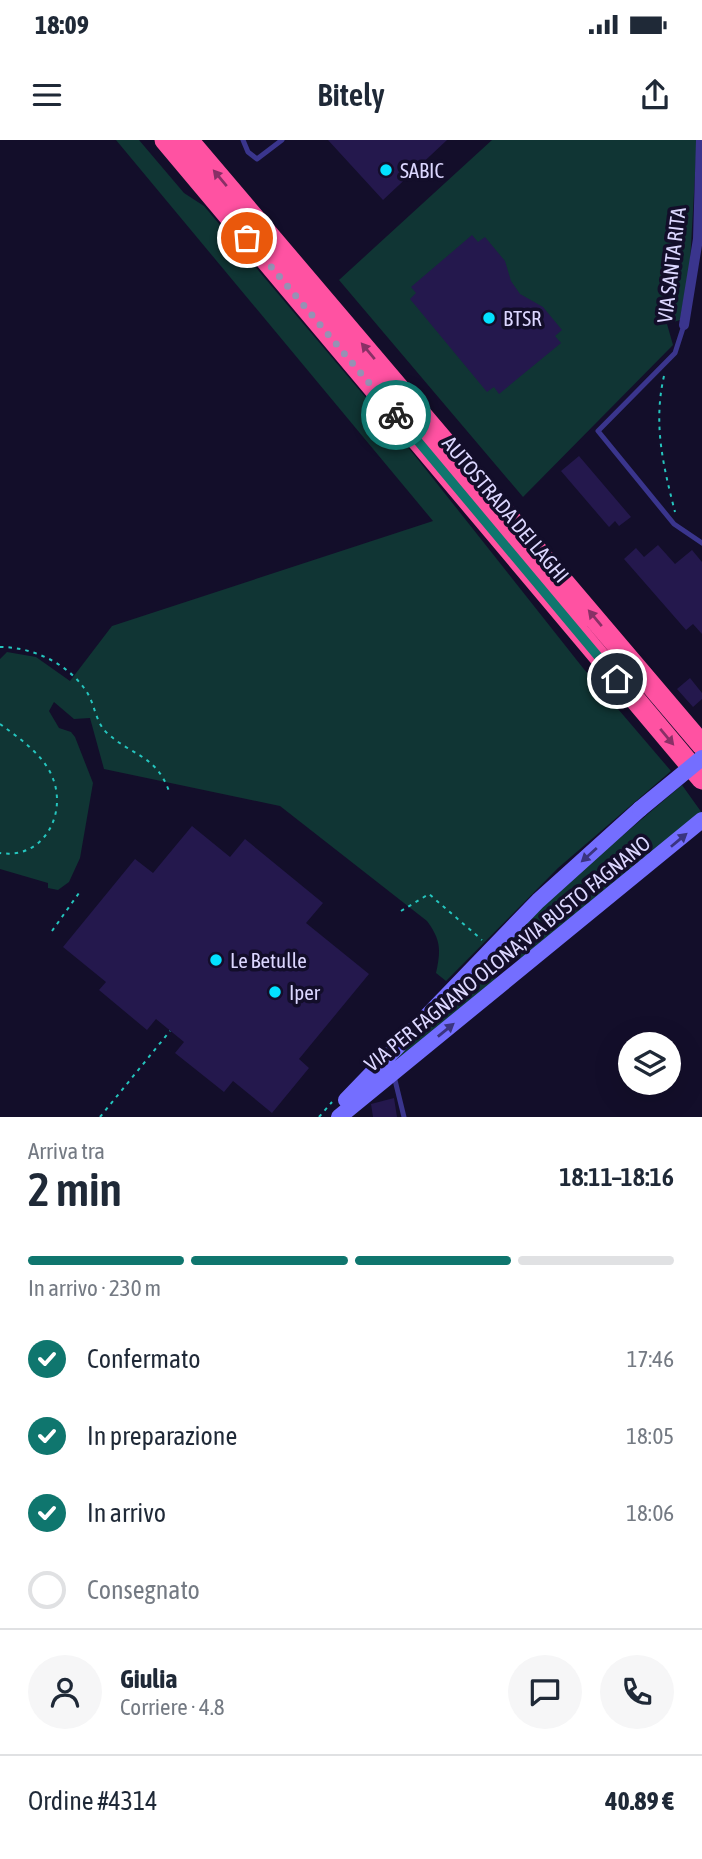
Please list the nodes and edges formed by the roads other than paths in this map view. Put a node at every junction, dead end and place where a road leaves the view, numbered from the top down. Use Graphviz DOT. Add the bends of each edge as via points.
graph roads {
  1 [pos="165,140"];
  2 [pos="188,140"];
  3 [pos="243,140"];
  4 [pos="282,140"];
  5 [pos="701,140"];
  6 [pos="684,325"];
  7 [pos="702,543"];
  8 [pos="702,745"];
  9 [pos="702,758"];
  10 [pos="702,779"];
  11 [pos="702,820"];
  12 [pos="393,1073"];
  13 [pos="331,1117"];
  14 [pos="339,1117"];
  15 [pos="404,1117"];
  1 -- 10 [label="highway, AUTOSTRADA DEI LAGHI, one-way"];
  8 -- 2 [label="highway, AUTOSTRADA DEI LAGHI, one-way"];
  3 -- 4 [label="lane" via="257,159"];
  5 -- 6 [label="street, VIA SANTA RITA" via="698,239"];
  6 -- 7 [label="lane, VIA SANTA RITA" via="675,353 598,431 679,530"];
  9 -- 13 [label="main road, VIA PER FAGNANO OLONA;VIA BUSTO FAGNANO, one-way, bridge" via="538,901"];
  12 -- 11 [label="main road, VIA PER FAGNANO OLONA;VIA BUSTO FAGNANO, one-way"];
  12 -- 14 [label="main road, VIA PER FAGNANO OLONA;VIA BUSTO FAGNANO"];
  12 -- 15 [label="lane"];
}
